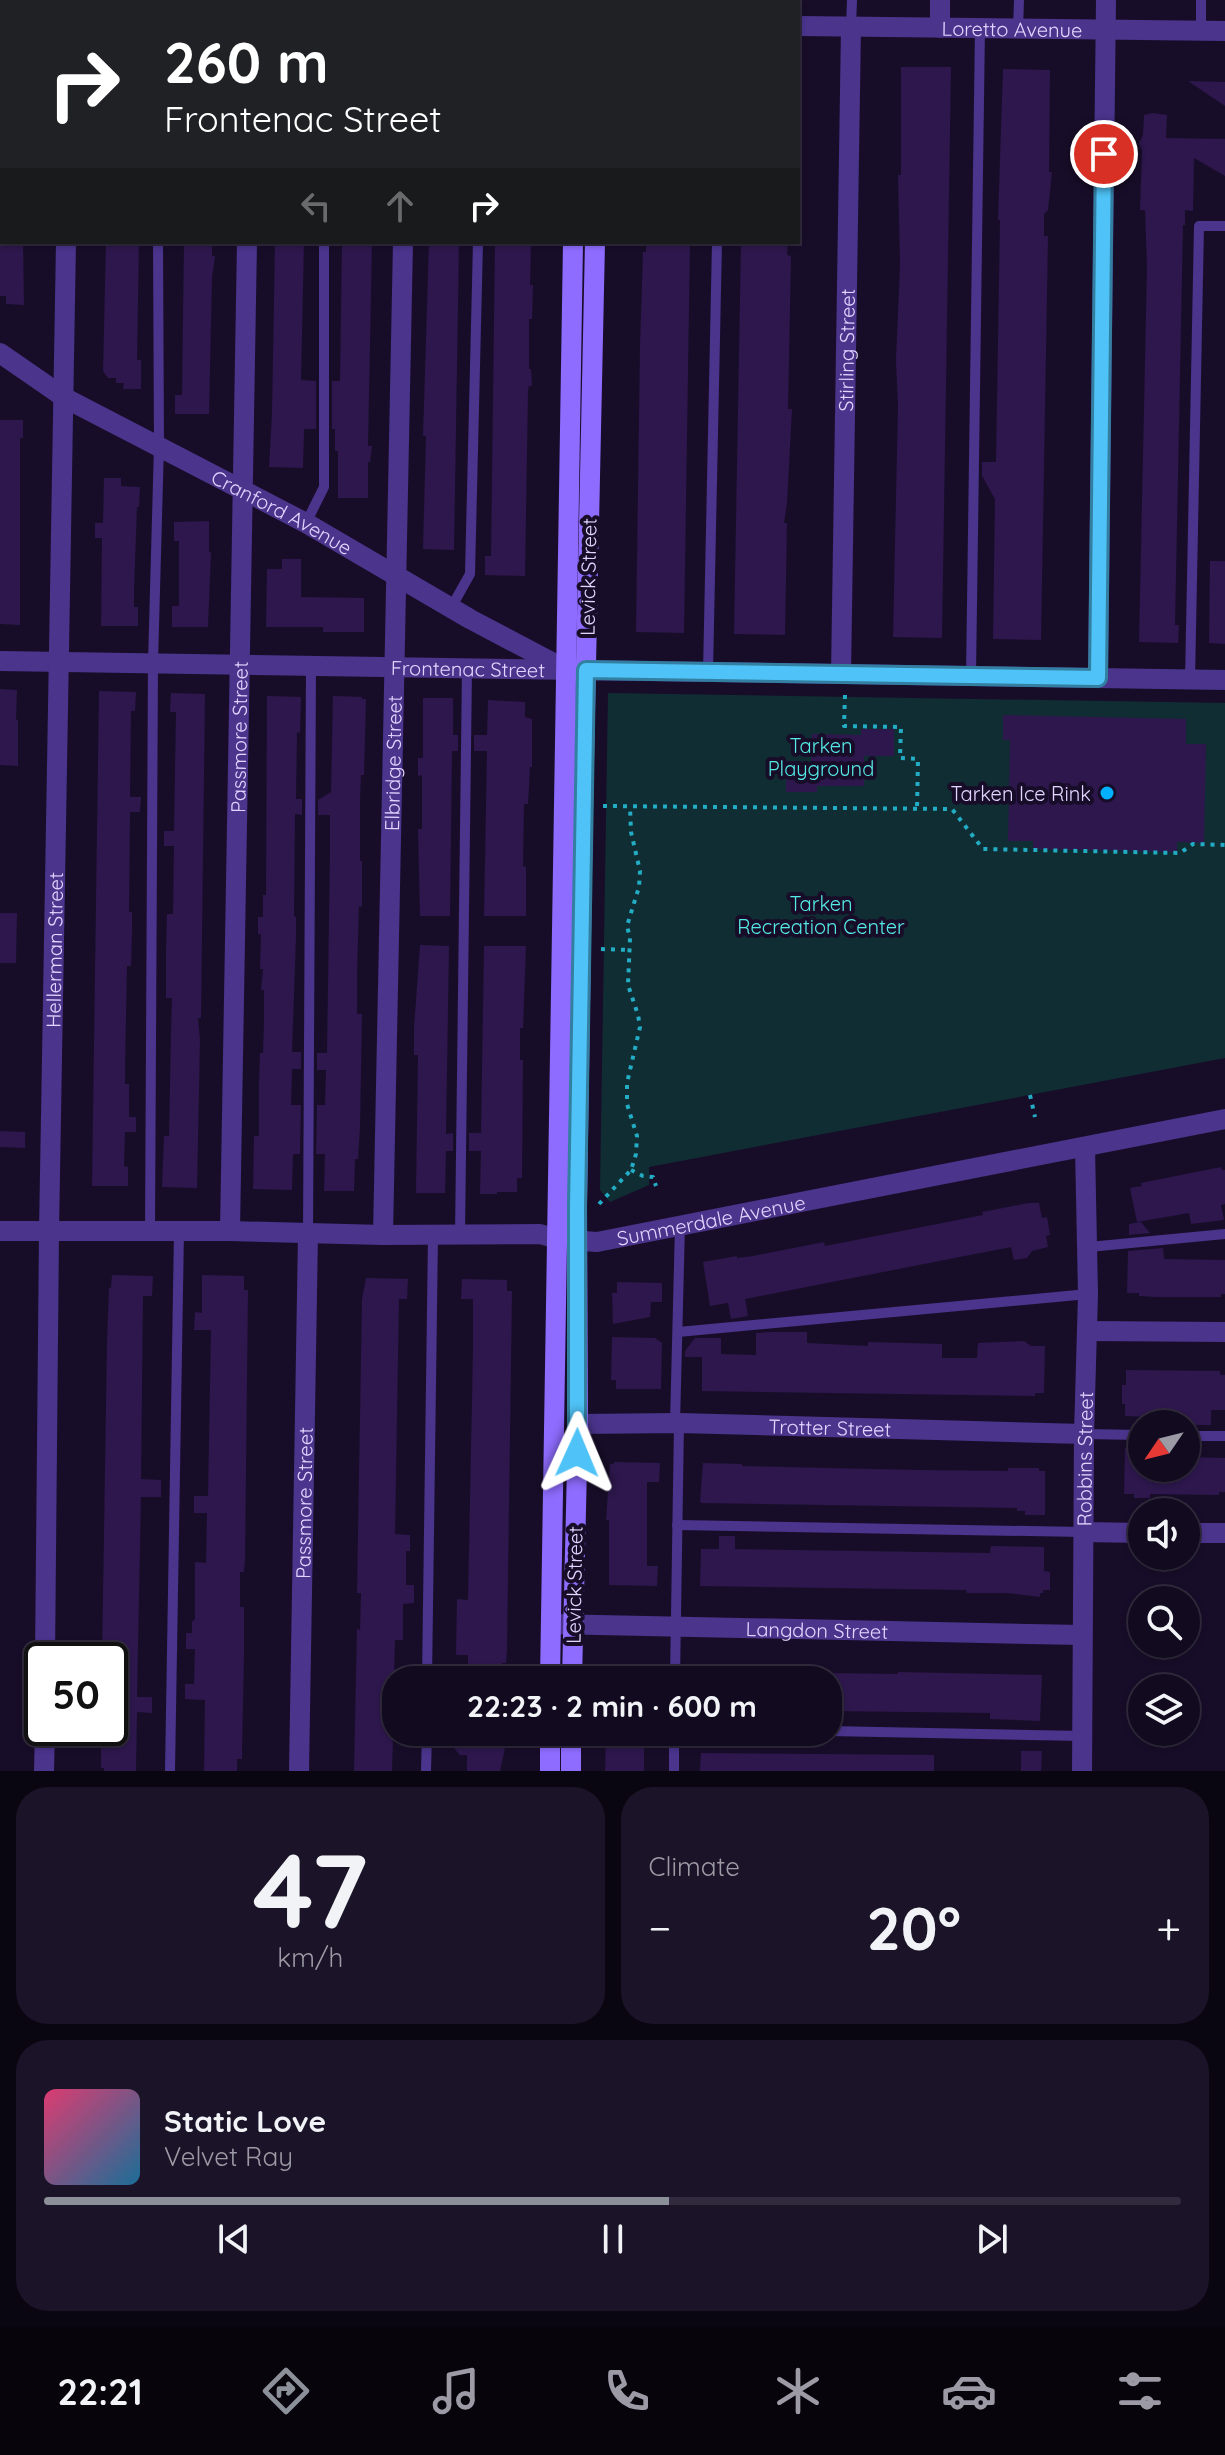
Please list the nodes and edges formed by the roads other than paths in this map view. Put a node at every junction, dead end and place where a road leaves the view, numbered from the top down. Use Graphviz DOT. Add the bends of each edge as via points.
graph roads {
  1 [pos="852,0"];
  2 [pos="940,0"];
  3 [pos="1019,0"];
  4 [pos="1106,0"];
  5 [pos="1201,0"];
  6 [pos="800,26"];
  7 [pos="851,26"];
  8 [pos="940,28"];
  9 [pos="980,28"];
  10 [pos="1018,29"];
  11 [pos="1201,30"];
  12 [pos="1105,31"];
  13 [pos="1225,31"];
  14 [pos="1225,226"];
  15 [pos="66,244"];
  16 [pos="158,244"];
  17 [pos="247,244"];
  18 [pos="324,244"];
  19 [pos="403,244"];
  20 [pos="478,244"];
  21 [pos="573,244"];
  22 [pos="595,244"];
  23 [pos="717,244"];
  24 [pos="571,343"];
  25 [pos="592,344"];
  26 [pos="0,353"];
  27 [pos="65,398"];
  28 [pos="159,445"];
  29 [pos="244,489"];
  30 [pos="306,523"];
  31 [pos="397,575"];
  32 [pos="451,608"];
  33 [pos="0,661"];
  34 [pos="59,662"];
  35 [pos="153,663"];
  36 [pos="240,664"];
  37 [pos="311,666"];
  38 [pos="395,667"];
  39 [pos="467,668"];
  40 [pos="576,670"];
  41 [pos="708,672"];
  42 [pos="841,674"];
  43 [pos="971,676"];
  44 [pos="1098,678"];
  45 [pos="1190,680"];
  46 [pos="1225,680"];
  47 [pos="1225,1119"];
  48 [pos="1085,1147"];
  49 [pos="680,1225"];
  50 [pos="0,1231"];
  51 [pos="150,1231"];
  52 [pos="179,1231"];
  53 [pos="230,1231"];
  54 [pos="49,1232"];
  55 [pos="308,1234"];
  56 [pos="1225,1234"];
  57 [pos="383,1235"];
  58 [pos="433,1235"];
  59 [pos="460,1235"];
  60 [pos="567,1240"];
  61 [pos="1089,1247"];
  62 [pos="1088,1294"];
  63 [pos="1088,1331"];
  64 [pos="678,1332"];
  65 [pos="1225,1332"];
  66 [pos="578,1424"];
  67 [pos="677,1424"];
  68 [pos="1084,1434"];
  69 [pos="1128,1435"];
  70 [pos="1200,1436"];
  71 [pos="1225,1436"];
  72 [pos="677,1525"];
  73 [pos="1083,1532"];
  74 [pos="1128,1533"];
  75 [pos="1200,1533"];
  76 [pos="1225,1533"];
  77 [pos="551,1624"];
  78 [pos="572,1624"];
  79 [pos="675,1627"];
  80 [pos="1082,1635"];
  81 [pos="45,1642"];
  82 [pos="427,1666"];
  83 [pos="550,1666"];
  84 [pos="572,1666"];
  85 [pos="675,1666"];
  86 [pos="842,1731"];
  87 [pos="1083,1736"];
  88 [pos="45,1746"];
  89 [pos="427,1746"];
  90 [pos="550,1746"];
  91 [pos="571,1746"];
  92 [pos="674,1746"];
  93 [pos="44,1771"];
  94 [pos="170,1771"];
  95 [pos="299,1771"];
  96 [pos="426,1771"];
  97 [pos="550,1771"];
  98 [pos="571,1771"];
  99 [pos="674,1771"];
  100 [pos="1082,1771"];
  1 -- 7 [label="lane"];
  2 -- 8 [label="street"];
  3 -- 10 [label="lane"];
  4 -- 12 [label="street"];
  5 -- 11 [label="lane"];
  6 -- 7 [label="street, Loretto Avenue"];
  7 -- 8 [label="street, Loretto Avenue"];
  7 -- 42 [label="street, Stirling Street"];
  8 -- 9 [label="street, Loretto Avenue"];
  9 -- 10 [label="street, Loretto Avenue"];
  9 -- 43 [label="lane"];
  10 -- 12 [label="street, Loretto Avenue"];
  11 -- 12 [label="street, Loretto Avenue"];
  11 -- 13 [label="street, Loretto Avenue"];
  12 -- 44 [label="street"];
  14 -- 45 [label="lane" via="1199,226"];
  15 -- 27 [label="street, Hellerman Street"];
  16 -- 28 [label="lane"];
  17 -- 29 [label="street, Passmore Street"];
  18 -- 30 [label="lane" via="324,487"];
  19 -- 31 [label="street, Elbridge Street"];
  20 -- 32 [label="lane" via="470,574"];
  21 -- 24 [label="main road, Levick Street"];
  22 -- 25 [label="main road, Levick Street"];
  23 -- 41 [label="lane"];
  24 -- 25 [label="main road"];
  24 -- 40 [label="main road, Levick Street"];
  25 -- 40 [label="main road, Levick Street"];
  26 -- 27 [label="street, Cranford Avenue"];
  27 -- 28 [label="street, Cranford Avenue"];
  27 -- 34 [label="street, Hellerman Street"];
  28 -- 29 [label="street, Cranford Avenue"];
  28 -- 35 [label="lane"];
  29 -- 30 [label="street, Cranford Avenue"];
  29 -- 36 [label="street, Passmore Street"];
  30 -- 31 [label="street, Cranford Avenue"];
  31 -- 32 [label="street, Cranford Avenue"];
  31 -- 38 [label="street, Elbridge Street"];
  32 -- 40 [label="street, Cranford Avenue"];
  33 -- 34 [label="street, Frontenac Street"];
  34 -- 35 [label="street, Frontenac Street"];
  34 -- 54 [label="street, Hellerman Street"];
  35 -- 36 [label="street, Frontenac Street"];
  35 -- 51 [label="lane"];
  36 -- 37 [label="street, Frontenac Street"];
  36 -- 53 [label="street, Passmore Street"];
  37 -- 38 [label="street, Frontenac Street"];
  37 -- 55 [label="lane"];
  38 -- 39 [label="street, Frontenac Street"];
  38 -- 57 [label="street, Elbridge Street"];
  39 -- 40 [label="street, Frontenac Street"];
  39 -- 59 [label="lane"];
  40 -- 41 [label="street, Frontenac Street"];
  40 -- 60 [label="main road, Levick Street"];
  41 -- 42 [label="street, Frontenac Street"];
  42 -- 43 [label="street, Frontenac Street"];
  43 -- 44 [label="street, Frontenac Street"];
  44 -- 45 [label="street, Frontenac Street"];
  45 -- 46 [label="street, Frontenac Street"];
  47 -- 48 [label="street, Summerdale Avenue"];
  48 -- 49 [label="street, Summerdale Avenue"];
  48 -- 61 [label="street, Robbins Street"];
  49 -- 60 [label="street, Summerdale Avenue" via="597,1242"];
  49 -- 64 [label="lane"];
  50 -- 54 [label="street, Summerdale Avenue"];
  51 -- 52 [label="street, Summerdale Avenue"];
  51 -- 54 [label="street, Summerdale Avenue"];
  52 -- 53 [label="street, Summerdale Avenue"];
  52 -- 94 [label="lane"];
  53 -- 55 [label="street, Summerdale Avenue"];
  54 -- 81 [label="street, Hellerman Street"];
  55 -- 57 [label="street, Summerdale Avenue"];
  55 -- 95 [label="street, Passmore Street"];
  56 -- 61 [label="lane"];
  57 -- 58 [label="street, Summerdale Avenue"];
  58 -- 59 [label="street, Summerdale Avenue"];
  58 -- 82 [label="lane"];
  59 -- 60 [label="street, Summerdale Avenue" via="540,1234"];
  60 -- 66 [label="main road, Levick Street"];
  60 -- 77 [label="main road, Levick Street"];
  61 -- 62 [label="street, Robbins Street"];
  62 -- 63 [label="street, Robbins Street"];
  62 -- 64 [label="lane"];
  63 -- 65 [label="street"];
  63 -- 68 [label="street, Robbins Street"];
  64 -- 67 [label="lane"];
  66 -- 67 [label="street, Trotter Street"];
  66 -- 78 [label="main road, Levick Street"];
  67 -- 68 [label="street, Trotter Street"];
  67 -- 72 [label="lane"];
  68 -- 69 [label="lane"];
  68 -- 73 [label="street, Robbins Street"];
  70 -- 71 [label="lane"];
  72 -- 73 [label="lane"];
  72 -- 79 [label="lane"];
  73 -- 74 [label="street"];
  73 -- 80 [label="street, Robbins Street"];
  75 -- 76 [label="street"];
  77 -- 78 [label="street, Langdon Street"];
  77 -- 83 [label="main road, Levick Street"];
  78 -- 79 [label="street, Langdon Street"];
  78 -- 84 [label="main road, Levick Street"];
  79 -- 80 [label="street, Langdon Street"];
  79 -- 85 [label="lane"];
  80 -- 87 [label="street, Robbins Street"];
  86 -- 87 [label="lane"];
  87 -- 100 [label="street, Robbins Street"];
  88 -- 93 [label="street"];
  89 -- 96 [label="lane"];
  90 -- 97 [label="main road"];
  91 -- 98 [label="main road"];
  92 -- 99 [label="lane"];
}
